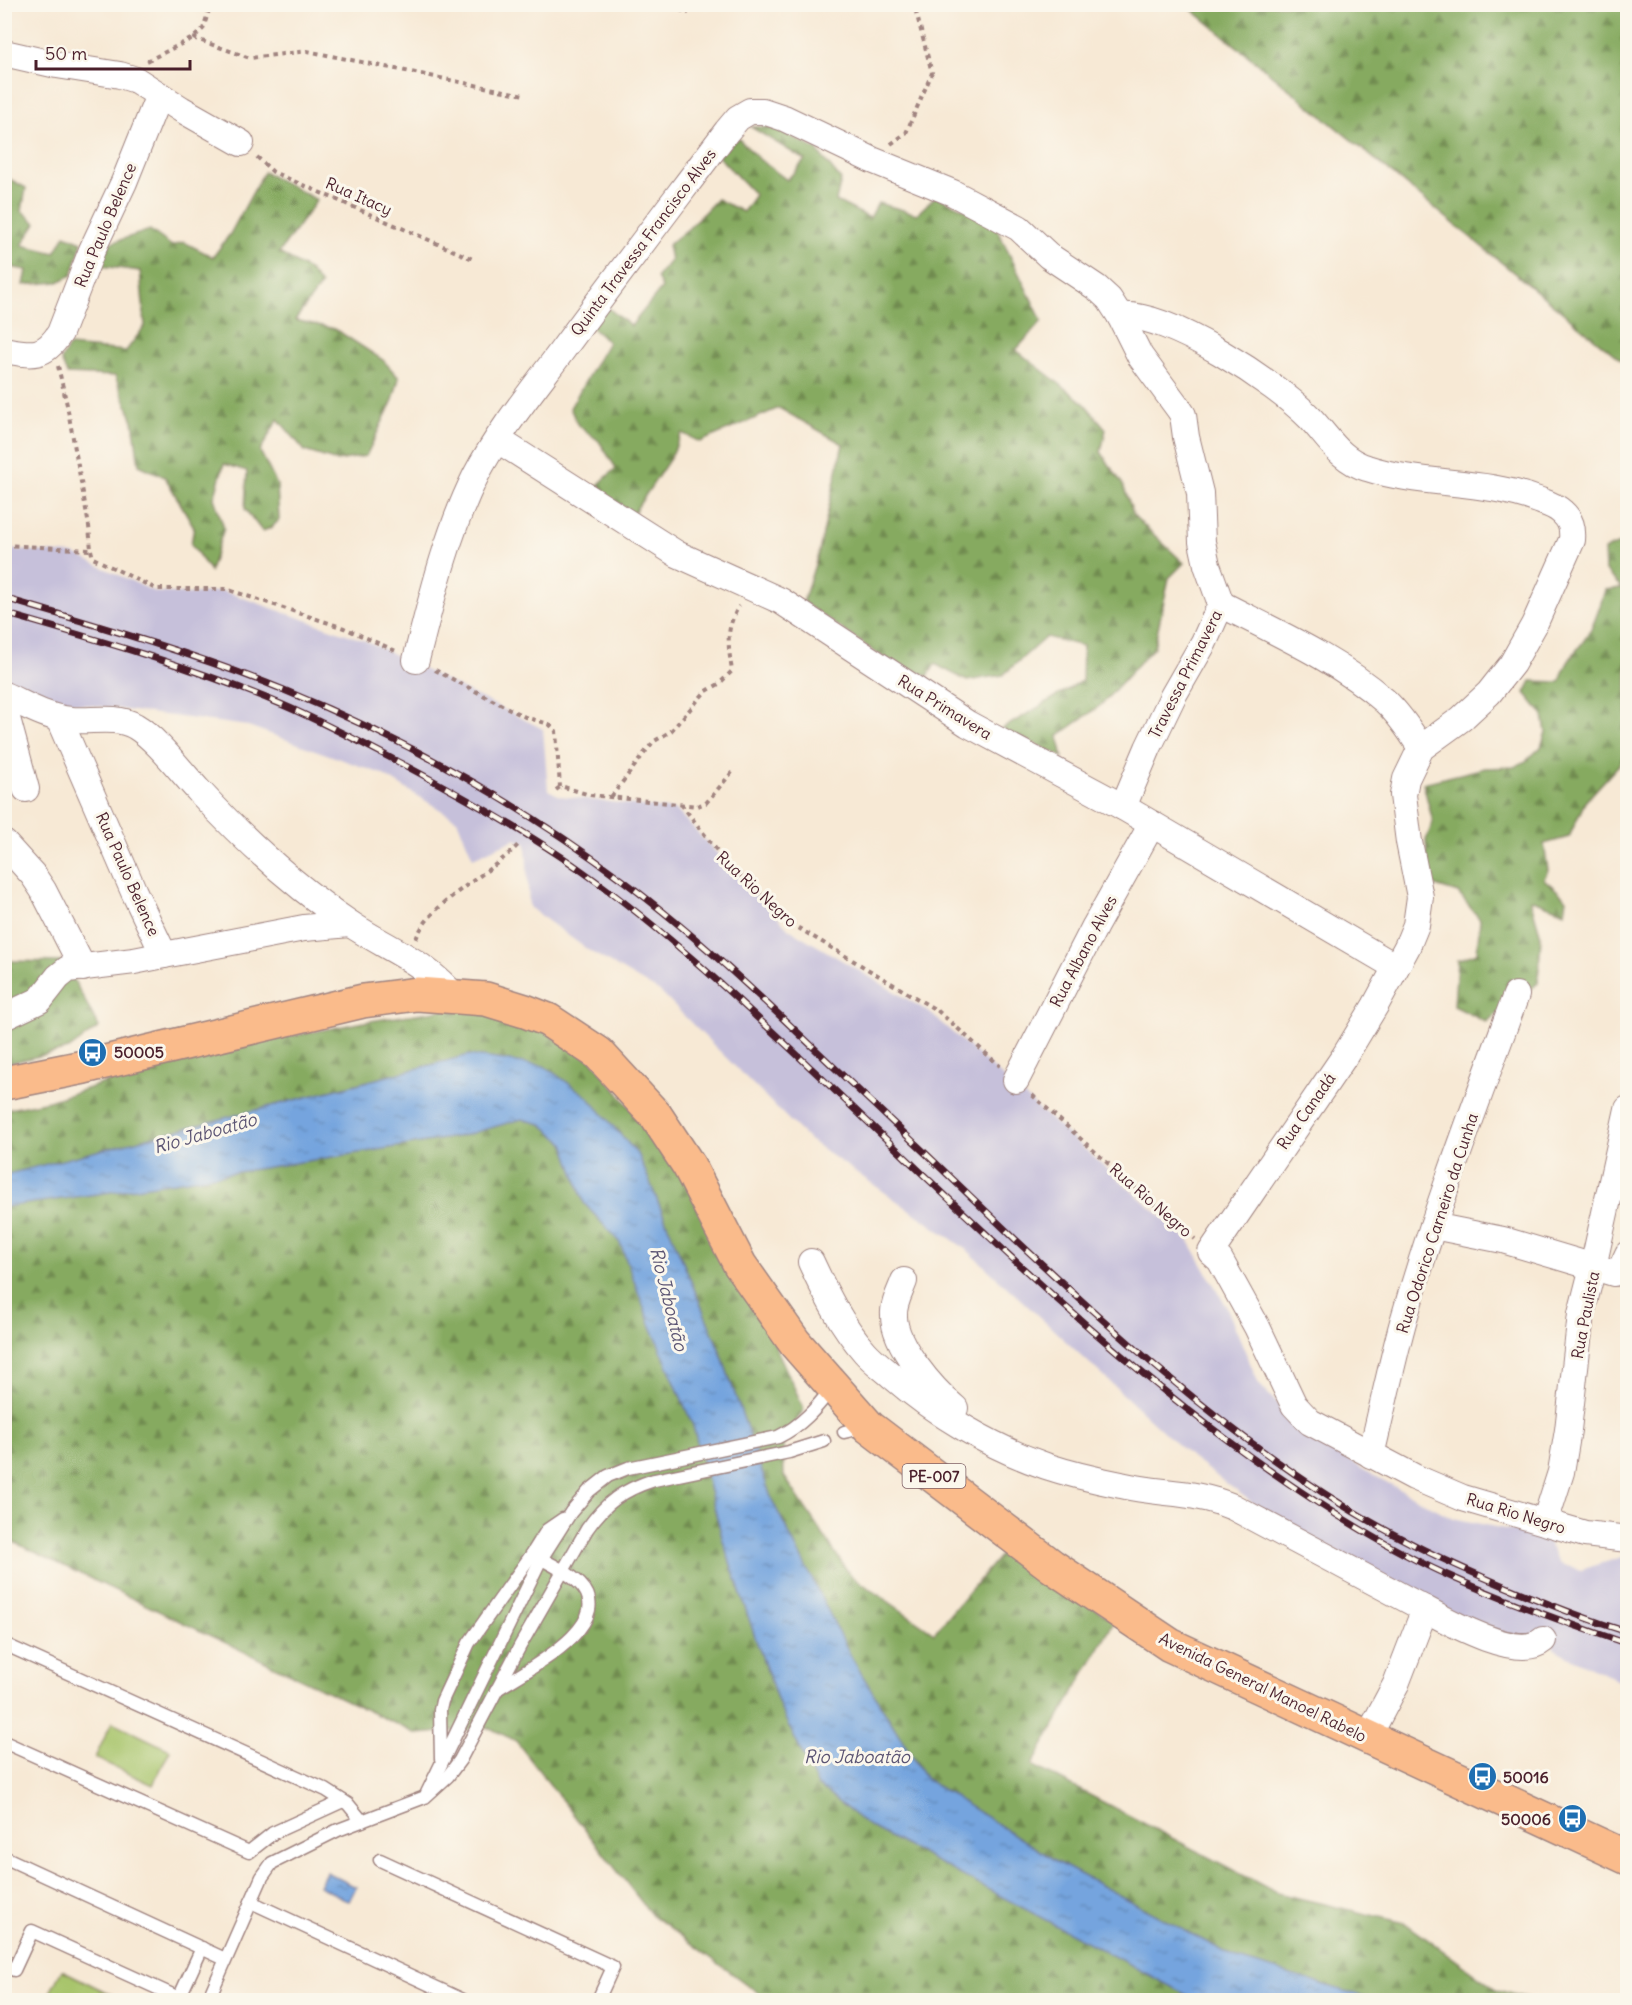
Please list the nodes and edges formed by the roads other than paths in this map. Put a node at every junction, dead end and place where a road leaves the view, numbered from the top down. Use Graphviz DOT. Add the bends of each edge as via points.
graph roads {
  1 [pos="4,54"];
  2 [pos="159,95"];
  3 [pos="241,143"];
  4 [pos="872,160"];
  5 [pos="1120,316"];
  6 [pos="4,350"];
  7 [pos="498,440"];
  8 [pos="1221,604"];
  9 [pos="416,660"];
  10 [pos="4,695"];
  11 [pos="4,707"];
  12 [pos="59,718"];
  13 [pos="1422,748"];
  14 [pos="26,789"];
  15 [pos="1123,807"];
  16 [pos="1152,824"];
  17 [pos="4,843"];
  18 [pos="350,924"];
  19 [pos="164,955"];
  20 [pos="1396,967"];
  21 [pos="83,968"];
  22 [pos="1516,995"];
  23 [pos="456,998"];
  24 [pos="4,1017"];
  25 [pos="1016,1080"];
  26 [pos="4,1083"];
  27 [pos="1628,1109"];
  28 [pos="1433,1226"];
  29 [pos="1211,1252"];
  30 [pos="1628,1254"];
  31 [pos="811,1262"];
  32 [pos="1593,1267"];
  33 [pos="904,1281"];
  34 [pos="833,1387"];
  35 [pos="824,1441"];
  36 [pos="1014,1452"];
  37 [pos="1371,1455"];
  38 [pos="1545,1522"];
  39 [pos="1628,1539"];
  40 [pos="536,1557"];
  41 [pos="562,1572"];
  42 [pos="1425,1609"];
  43 [pos="1543,1640"];
  44 [pos="4,1644"];
  45 [pos="495,1691"];
  46 [pos="1368,1737"];
  47 [pos="4,1742"];
  48 [pos="441,1762"];
  49 [pos="425,1797"];
  50 [pos="343,1801"];
  51 [pos="362,1821"];
  52 [pos="4,1857"];
  53 [pos="1628,1858"];
  54 [pos="380,1860"];
  55 [pos="251,1902"];
  56 [pos="202,1948"];
  57 [pos="225,1959"];
  58 [pos="4,1965"];
  59 [pos="436,1995"];
  60 [pos="207,2001"];
  61 [pos="463,2001"];
  62 [pos="598,2001"];
  1 -- 2 [label="street" via="120,75"];
  2 -- 3 [label="street"];
  2 -- 6 [label="street, Rua Paulo Belence" via="60,333 49,348"];
  4 -- 5 [label="street, Travessa Primavera" via="953,193 1018,228 1049,256 1097,288"];
  4 -- 7 [label="street, Quinta Travessa Francisco Alves" via="763,111 750,111 738,118"];
  5 -- 8 [label="street, Travessa Primavera" via="1140,356 1182,415 1200,493 1202,542"];
  5 -- 13 [label="street" via="1136,315 1165,324 1221,353 1287,397 1336,450 1365,468 1522,494 1561,510 1570,521 1572,540 1566,555 1512,664 1489,693"];
  7 -- 9 [label="street, Quinta Travessa Francisco Alves" via="456,522"];
  7 -- 15 [label="street, Rua Primavera" via="677,554 781,601 968,724"];
  8 -- 13 [label="street" via="1351,675 1386,701"];
  8 -- 15 [label="street, Travessa Primavera" via="1173,696"];
  10 -- 12 [label="street"];
  11 -- 14 [label="street"];
  12 -- 18 [label="street" via="118,721 142,731 258,852"];
  12 -- 19 [label="street, Rua Paulo Belence"];
  13 -- 20 [label="street, Rua Canadá" via="1406,779 1403,795 1420,897 1416,925"];
  15 -- 16 [label="street, Rua Primavera"];
  16 -- 20 [label="street, Rua Primavera"];
  16 -- 25 [label="street, Rua Albano Alves"];
  17 -- 21 [label="street" via="43,890"];
  18 -- 19 [label="street, Rua Paulo Belence" via="304,928"];
  18 -- 23 [label="street" via="418,963"];
  19 -- 21 [label="street"];
  20 -- 29 [label="street, Rua Canadá" via="1344,1057"];
  21 -- 24 [label="street" via="63,972 40,1000"];
  22 -- 28 [label="street, Rua Odorico Carneiro da Cunha"];
  23 -- 26 [label="main road, Avenida General Manoel Rabelo / PE-007" via="417,993 363,1001"];
  23 -- 34 [label="main road, Avenida General Manoel Rabelo / PE-007" via="486,999 525,1011 548,1020 598,1053 656,1116 689,1166 740,1265 795,1343"];
  27 -- 32 [label="street, Rua Paulista"];
  28 -- 32 [label="street" via="1503,1240"];
  28 -- 37 [label="street, Rua Odorico Carneiro da Cunha" via="1403,1323"];
  29 -- 37 [label="street, Rua Rio Negro" via="1220,1260 1298,1410 1310,1422"];
  30 -- 32 [label="street" via="1621,1269 1614,1273"];
  31 -- 36 [label="street" via="835,1313 866,1353 911,1392 956,1423"];
  32 -- 38 [label="street, Rua Paulista" via="1581,1314 1561,1472"];
  33 -- 36 [label="street" via="894,1318 919,1371 941,1397"];
  34 -- 40 [label="lane" via="794,1430 778,1437 628,1468 608,1476 589,1491"];
  34 -- 46 [label="main road, Avenida General Manoel Rabelo / PE-007" via="856,1429 1170,1645"];
  35 -- 41 [label="lane" via="637,1485 616,1496 599,1512"];
  36 -- 42 [label="street" via="1045,1466 1122,1486 1188,1493 1218,1501"];
  37 -- 38 [label="street, Rua Rio Negro" via="1463,1498"];
  38 -- 39 [label="street, Rua Rio Negro" via="1585,1534"];
  40 -- 41 [label="lane"];
  40 -- 48 [label="lane"];
  40 -- 48 [label="lane" via="469,1643 442,1701"];
  41 -- 45 [label="lane"];
  41 -- 45 [label="lane" via="580,1584 587,1595 590,1607 580,1631"];
  42 -- 43 [label="street" via="1502,1642 1528,1645"];
  42 -- 46 [label="street" via="1396,1684"];
  44 -- 50 [label="lane"];
  45 -- 49 [label="lane" via="460,1761"];
  46 -- 53 [label="main road, Avenida General Manoel Rabelo / PE-007"];
  47 -- 50 [label="lane" via="249,1852 273,1833"];
  48 -- 49 [label="lane"];
  49 -- 51 [label="lane"];
  50 -- 51 [label="lane"];
  51 -- 55 [label="lane" via="272,1863"];
  52 -- 56 [label="lane"];
  54 -- 62 [label="lane" via="613,1968"];
  55 -- 57 [label="lane"];
  55 -- 59 [label="lane"];
  56 -- 57 [label="lane"];
  56 -- 58 [label="lane" via="179,1998 32,1931 14,1970"];
  57 -- 60 [label="lane"];
  59 -- 61 [label="lane"];
}
